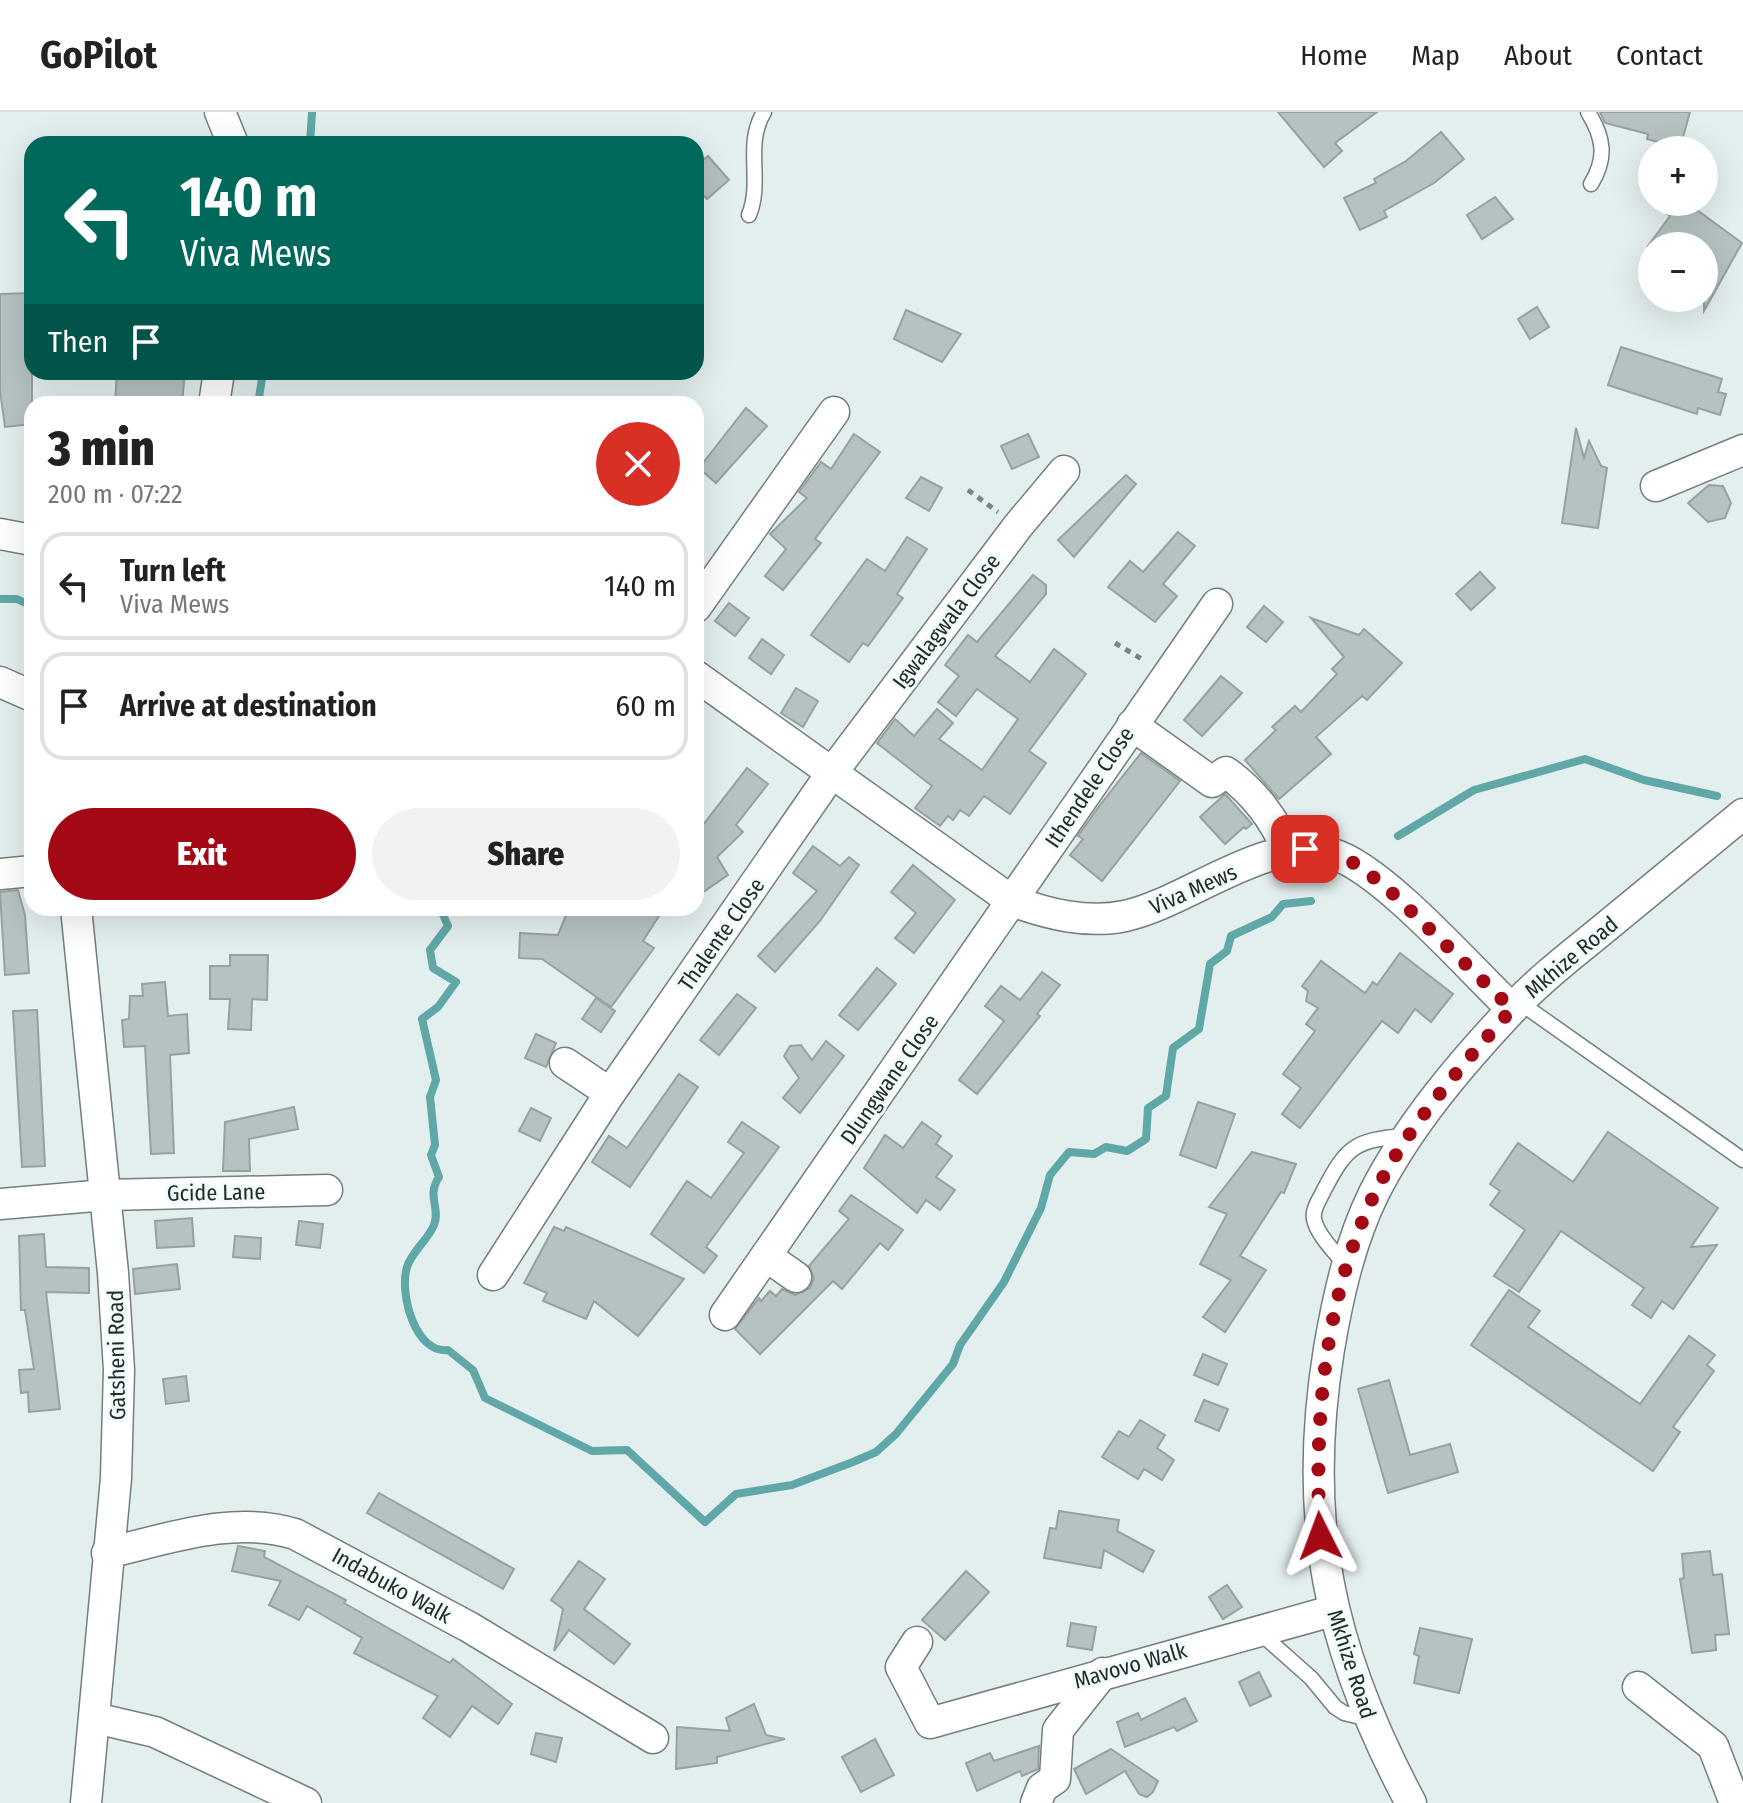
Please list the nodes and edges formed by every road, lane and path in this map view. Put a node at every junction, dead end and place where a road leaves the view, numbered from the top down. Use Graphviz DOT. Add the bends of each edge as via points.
graph roads {
  1 [pos="220,112"];
  2 [pos="764,112"];
  3 [pos="1588,112"];
  4 [pos="230,136"];
  5 [pos="1591,184"];
  6 [pos="749,215"];
  7 [pos="834,412"];
  8 [pos="1743,450"];
  9 [pos="1064,471"];
  10 [pos="1656,486"];
  11 [pos="0,534"];
  12 [pos="24,538"];
  13 [pos="704,596"];
  14 [pos="1217,604"];
  15 [pos="1115,643"];
  16 [pos="1167,674"];
  17 [pos="0,682"];
  18 [pos="704,682"];
  19 [pos="24,692"];
  20 [pos="1132,725"];
  21 [pos="831,774"];
  22 [pos="1743,814"];
  23 [pos="1289,853"];
  24 [pos="24,872"];
  25 [pos="0,874"];
  26 [pos="1012,901"];
  27 [pos="77,916"];
  28 [pos="1516,1005"];
  29 [pos="565,1063"];
  30 [pos="610,1093"];
  31 [pos="1409,1135"];
  32 [pos="1743,1160"];
  33 [pos="327,1190"];
  34 [pos="106,1195"];
  35 [pos="0,1204"];
  36 [pos="766,1256"];
  37 [pos="1346,1266"];
  38 [pos="493,1275"];
  39 [pos="796,1277"];
  40 [pos="725,1315"];
  41 [pos="107,1553"];
  42 [pos="1332,1611"];
  43 [pos="1258,1631"];
  44 [pos="917,1642"];
  45 [pos="1103,1673"];
  46 [pos="1638,1687"];
  47 [pos="95,1718"];
  48 [pos="1369,1719"];
  49 [pos="653,1738"];
  50 [pos="86,1803"];
  51 [pos="306,1803"];
  52 [pos="1036,1803"];
  53 [pos="1411,1803"];
  54 [pos="1735,1803"];
  1 -- 4 [label="street"];
  2 -- 6 [label="lane" via="754,140 757,195"];
  3 -- 5 [label="lane" via="1603,149 1602,166"];
  7 -- 13 [label="street"];
  8 -- 10 [label="street"];
  9 -- 21 [label="street, Igwalagwala Close"];
  11 -- 12 [label="street"];
  14 -- 16 [label="street, Ithendele Close"];
  15 -- 16 [label="path"];
  16 -- 20 [label="street, Ithendele Close"];
  17 -- 19 [label="street"];
  18 -- 21 [label="street, Viva Mews"];
  20 -- 23 [label="street" via="1212,782 1226,772 1248,788 1276,823"];
  20 -- 26 [label="street, Ithendele Close"];
  21 -- 26 [label="street, Viva Mews"];
  21 -- 30 [label="street, Thalente Close"];
  22 -- 28 [label="street, Mkhize Road"];
  23 -- 26 [label="street, Viva Mews" via="1123,917 1050,915"];
  23 -- 28 [label="street, Viva Mews" via="1305,849 1356,864"];
  24 -- 25 [label="street"];
  26 -- 36 [label="street, Dlungwane Close"];
  27 -- 34 [label="street, Gatsheni Road"];
  28 -- 31 [label="street, Mkhize Road"];
  28 -- 32 [label="lane"];
  29 -- 30 [label="street"];
  30 -- 38 [label="street, Thalente Close"];
  31 -- 37 [label="street, Mkhize Road" via="1374,1194"];
  31 -- 37 [label="lane" via="1368,1138 1354,1146 1341,1157 1315,1207 1314,1220"];
  33 -- 34 [label="street, Gcide Lane"];
  34 -- 35 [label="street, Gcide Lane"];
  34 -- 41 [label="street, Gatsheni Road" via="119,1370 116,1478"];
  36 -- 39 [label="street"];
  36 -- 40 [label="street, Dlungwane Close"];
  37 -- 42 [label="street, Mkhize Road" via="1320,1405 1316,1464"];
  41 -- 47 [label="street, Gatsheni Road"];
  41 -- 49 [label="street, Indabuko Walk" via="245,1525 295,1534 469,1627"];
  42 -- 43 [label="street, Mavovo Walk"];
  42 -- 48 [label="street, Mkhize Road"];
  43 -- 45 [label="street, Mavovo Walk"];
  43 -- 48 [label="lane" via="1335,1707"];
  44 -- 45 [label="street, Mavovo Walk" via="901,1667 930,1723"];
  45 -- 52 [label="street" via="1058,1730 1055,1779 1042,1788"];
  46 -- 54 [label="street" via="1713,1746"];
  47 -- 50 [label="street, Gatsheni Road"];
  47 -- 51 [label="street" via="155,1732"];
  48 -- 53 [label="street, Mkhize Road"];
}
